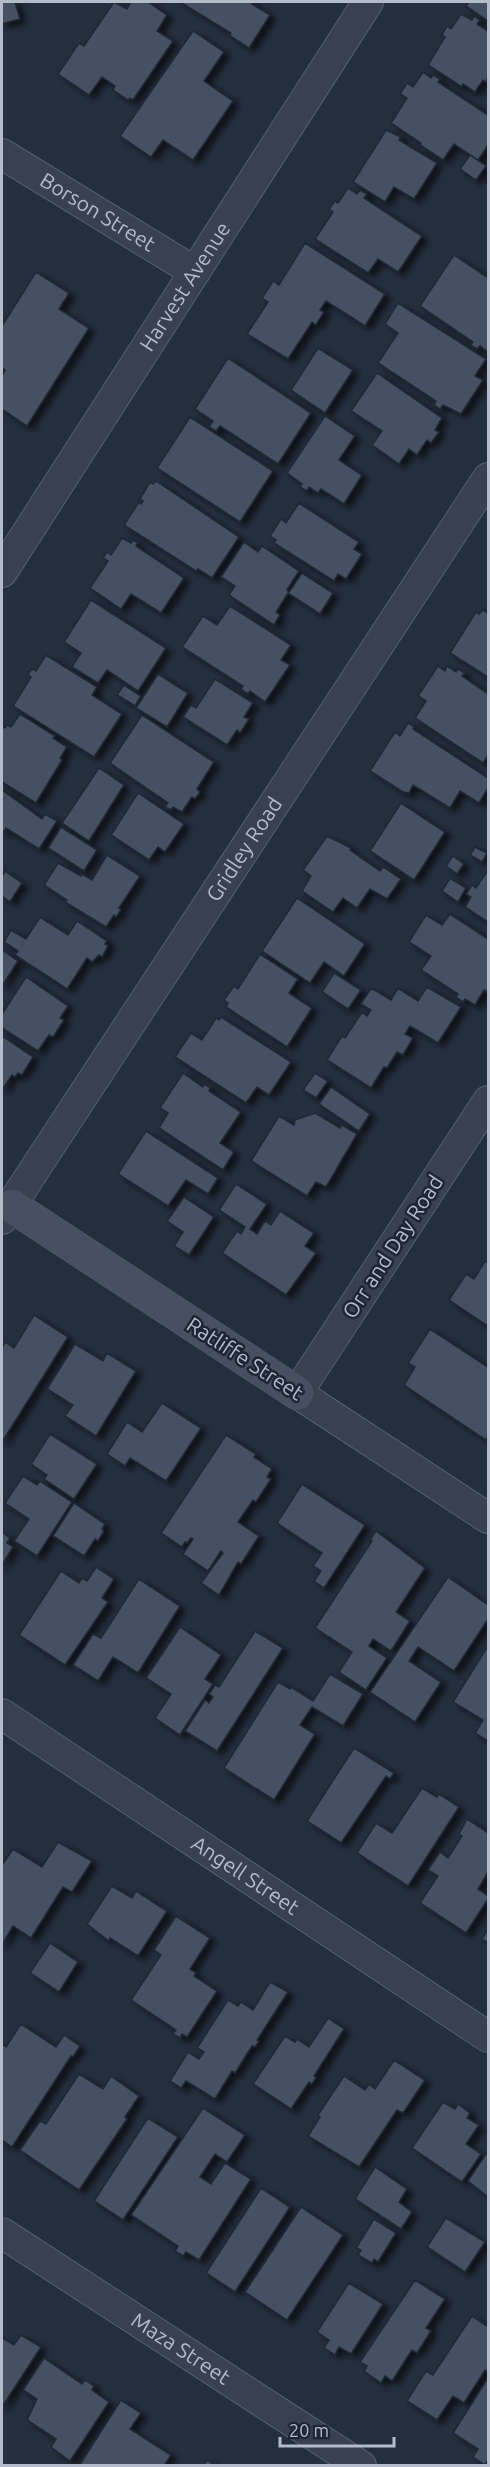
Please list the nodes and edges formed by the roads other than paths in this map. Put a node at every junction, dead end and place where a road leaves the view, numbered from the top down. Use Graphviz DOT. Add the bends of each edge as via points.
graph roads {
  1 [pos="368,2"];
  2 [pos="2,154"];
  3 [pos="195,272"];
  4 [pos="489,478"];
  5 [pos="2,572"];
  6 [pos="489,1101"];
  7 [pos="5,1208"];
  8 [pos="297,1393"];
  9 [pos="489,1518"];
  10 [pos="2,1714"];
  11 [pos="489,2037"];
  12 [pos="2,2233"];
  13 [pos="361,2466"];
  1 -- 3 [label="street, Harvest Avenue"];
  2 -- 3 [label="street, Borson Street"];
  3 -- 5 [label="street, Harvest Avenue"];
  4 -- 7 [label="street, Gridley Road"];
  6 -- 8 [label="street, Orr and Day Road"];
  7 -- 8 [label="street, Ratliffe Street"];
  8 -- 9 [label="street, Ratliffe Street"];
  10 -- 11 [label="street, Angell Street"];
  12 -- 13 [label="street, Maza Street"];
}
